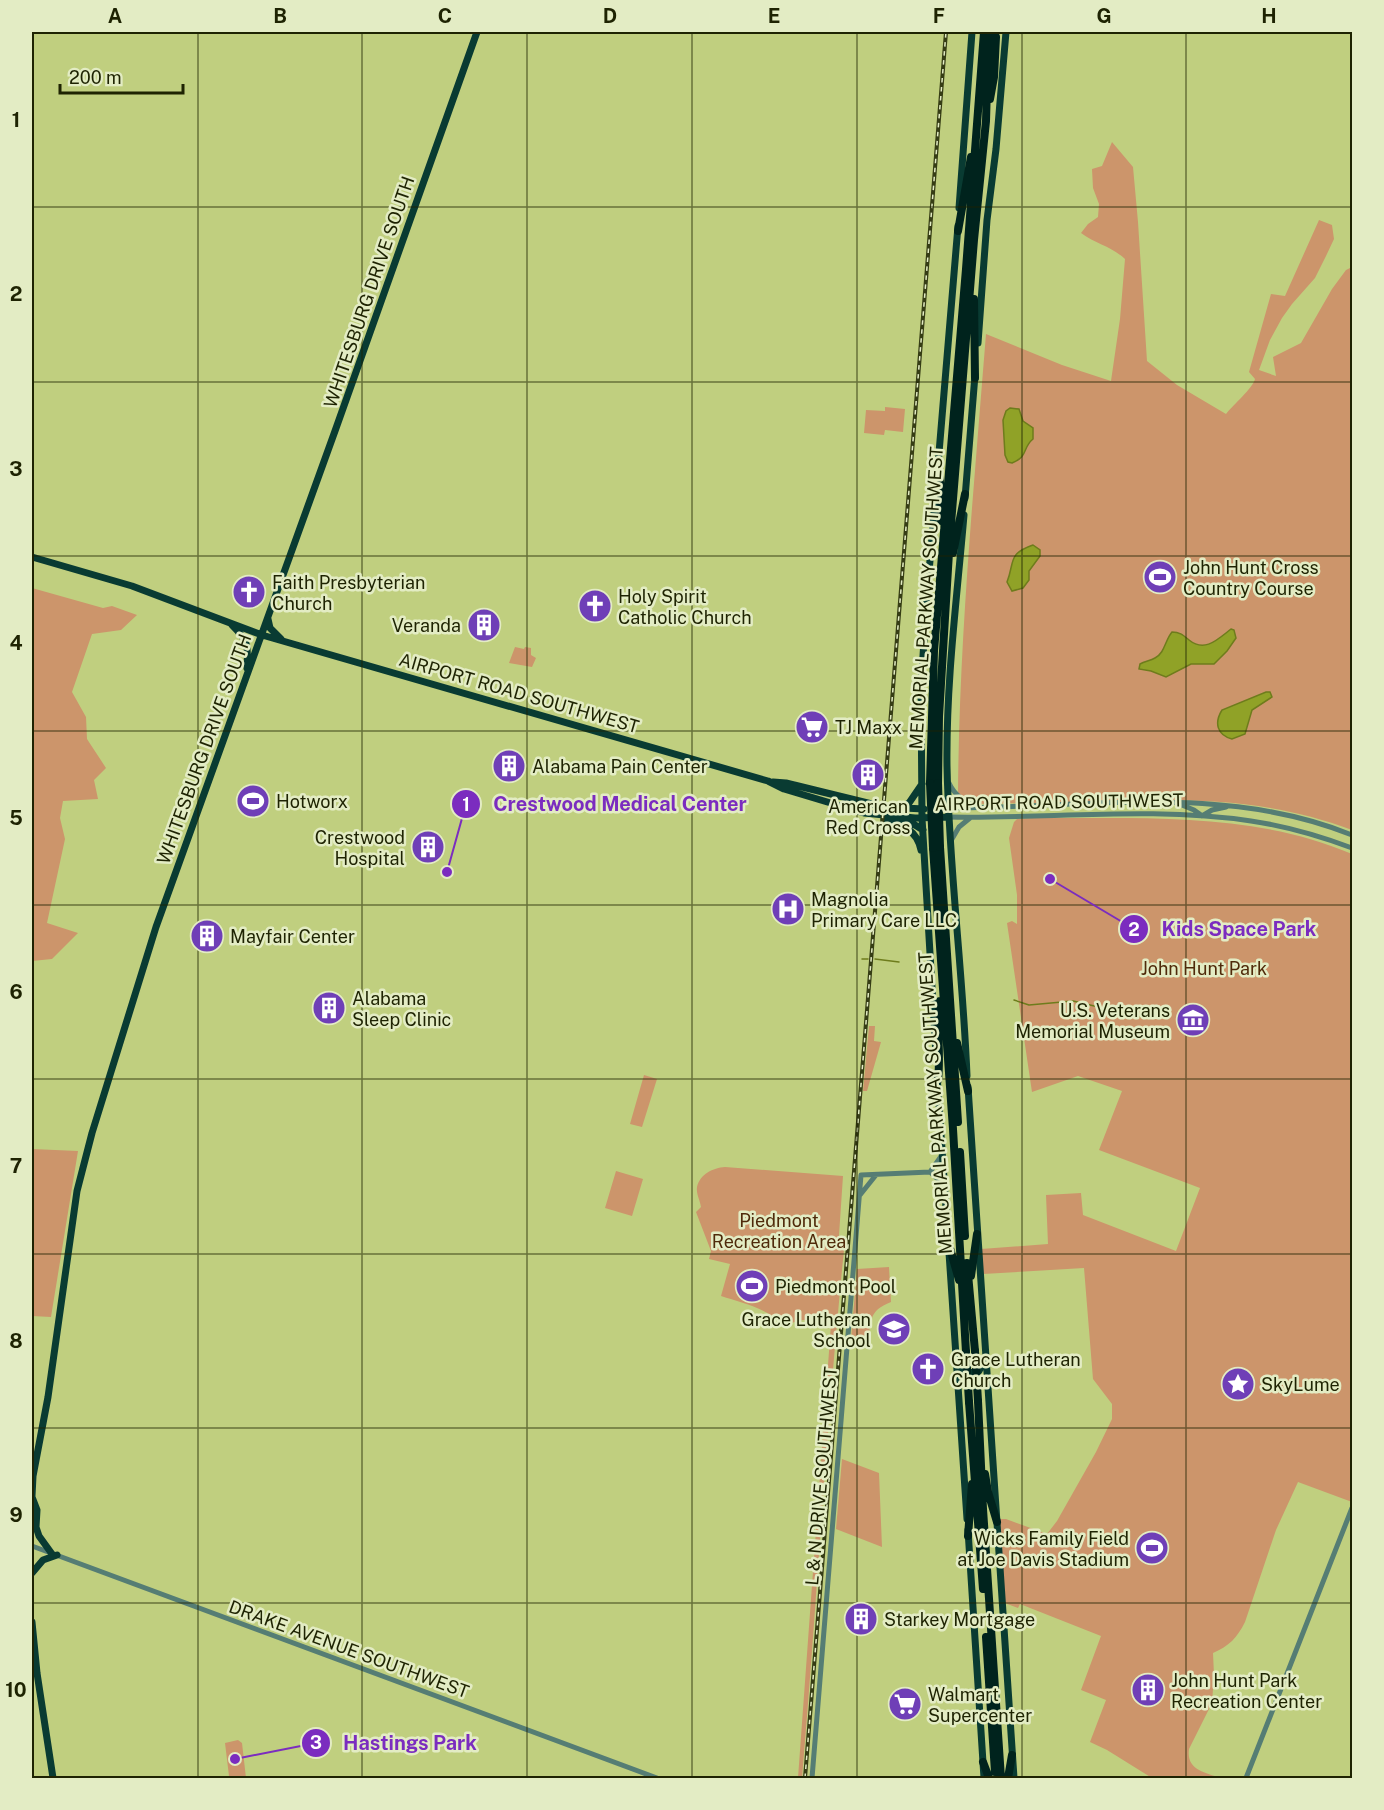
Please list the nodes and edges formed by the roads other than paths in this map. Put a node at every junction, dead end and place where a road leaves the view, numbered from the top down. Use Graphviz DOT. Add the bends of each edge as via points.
graph roads {
  1 [pos="477,32"];
  2 [pos="973,33"];
  3 [pos="995,34"];
  4 [pos="977,123"];
  5 [pos="958,231"];
  6 [pos="974,240"];
  7 [pos="975,378"];
  8 [pos="939,469"];
  9 [pos="965,494"];
  10 [pos="32,557"];
  11 [pos="941,570"];
  12 [pos="948,587"];
  13 [pos="268,618"];
  14 [pos="230,623"];
  15 [pos="262,635"];
  16 [pos="283,641"];
  17 [pos="246,678"];
  18 [pos="768,781"];
  19 [pos="948,781"];
  20 [pos="930,783"];
  21 [pos="1171,801"];
  22 [pos="1233,806"];
  23 [pos="949,808"];
  24 [pos="982,808"];
  25 [pos="899,809"];
  26 [pos="922,810"];
  27 [pos="864,813"];
  28 [pos="883,816"];
  29 [pos="1202,816"];
  30 [pos="922,818"];
  31 [pos="949,818"];
  32 [pos="970,818"];
  33 [pos="923,830"];
  34 [pos="1353,835"];
  35 [pos="923,839"];
  36 [pos="951,839"];
  37 [pos="936,847"];
  38 [pos="1353,848"];
  39 [pos="926,873"];
  40 [pos="942,991"];
  41 [pos="952,1023"];
  42 [pos="938,1080"];
  43 [pos="968,1091"];
  44 [pos="942,1155"];
  45 [pos="930,1172"];
  46 [pos="876,1175"];
  47 [pos="944,1185"];
  48 [pos="859,1196"];
  49 [pos="977,1234"];
  50 [pos="948,1241"];
  51 [pos="966,1297"];
  52 [pos="986,1358"];
  53 [pos="956,1362"];
  54 [pos="988,1391"];
  55 [pos="959,1400"];
  56 [pos="974,1402"];
  57 [pos="981,1452"];
  58 [pos="974,1471"];
  59 [pos="32,1496"];
  60 [pos="1353,1508"];
  61 [pos="997,1522"];
  62 [pos="968,1536"];
  63 [pos="32,1546"];
  64 [pos="54,1555"];
  65 [pos="32,1573"];
  66 [pos="32,1622"];
  67 [pos="1012,1755"];
  68 [pos="983,1762"];
  69 [pos="53,1779"];
  70 [pos="657,1779"];
  71 [pos="812,1779"];
  72 [pos="984,1779"];
  73 [pos="989,1779"];
  74 [pos="996,1779"];
  75 [pos="1001,1779"];
  76 [pos="1008,1779"];
  77 [pos="1014,1779"];
  78 [pos="1246,1779"];
  1 -- 13 [label="main road, WHITESBURG DRIVE SOUTH"];
  2 -- 5 [label="main road"];
  3 -- 4 [label="highway, MEMORIAL PARKWAY SOUTHWEST"];
  3 -- 6 [label="highway, MEMORIAL PARKWAY SOUTHWEST" via="994,77"];
  3 -- 7 [label="main road" via="996,149"];
  4 -- 5 [label="highway"];
  4 -- 11 [label="highway, MEMORIAL PARKWAY SOUTHWEST"];
  5 -- 8 [label="main road"];
  6 -- 7 [label="highway"];
  6 -- 12 [label="highway, MEMORIAL PARKWAY SOUTHWEST"];
  7 -- 9 [label="main road"];
  8 -- 11 [label="highway"];
  8 -- 20 [label="main road" via="922,671"];
  9 -- 12 [label="highway"];
  9 -- 19 [label="main road" via="951,667"];
  10 -- 14 [label="main road, AIRPORT ROAD SOUTHWEST" via="132,586"];
  11 -- 20 [label="highway, MEMORIAL PARKWAY SOUTHWEST" via="932,677"];
  12 -- 20 [label="highway, MEMORIAL PARKWAY SOUTHWEST"];
  13 -- 15 [label="main road, WHITESBURG DRIVE SOUTH"];
  13 -- 16 [label="main road" via="270,628"];
  14 -- 15 [label="main road, AIRPORT ROAD SOUTHWEST"];
  14 -- 17 [label="main road" via="246,640"];
  15 -- 16 [label="main road, AIRPORT ROAD SOUTHWEST"];
  15 -- 17 [label="main road, WHITESBURG DRIVE SOUTH"];
  16 -- 18 [label="main road, AIRPORT ROAD SOUTHWEST"];
  17 -- 59 [label="main road, WHITESBURG DRIVE SOUTH" via="156,927 92,1133 77,1191"];
  18 -- 25 [label="main road, AIRPORT ROAD SOUTHWEST"];
  18 -- 27 [label="main road, AIRPORT ROAD SOUTHWEST"];
  19 -- 20 [label="main road" via="944,791 936,794 928,792"];
  19 -- 23 [label="main road"];
  19 -- 24 [label="street" via="957,796"];
  20 -- 25 [label="main road"];
  20 -- 26 [label="main road"];
  20 -- 37 [label="highway, MEMORIAL PARKWAY SOUTHWEST, bridge"];
  21 -- 22 [label="street, AIRPORT ROAD SOUTHWEST"];
  21 -- 24 [label="street, AIRPORT ROAD SOUTHWEST"];
  21 -- 29 [label="street"];
  22 -- 29 [label="street"];
  22 -- 34 [label="street, AIRPORT ROAD SOUTHWEST" via="1304,818"];
  23 -- 24 [label="street, AIRPORT ROAD SOUTHWEST"];
  23 -- 26 [label="main road, AIRPORT ROAD SOUTHWEST"];
  23 -- 31 [label="main road"];
  25 -- 26 [label="main road, AIRPORT ROAD SOUTHWEST"];
  26 -- 30 [label="main road"];
  27 -- 28 [label="main road, AIRPORT ROAD SOUTHWEST"];
  27 -- 39 [label="main road" via="912,831 918,839"];
  28 -- 30 [label="main road, AIRPORT ROAD SOUTHWEST"];
  28 -- 33 [label="main road"];
  29 -- 32 [label="street, AIRPORT ROAD SOUTHWEST"];
  29 -- 38 [label="street, AIRPORT ROAD SOUTHWEST" via="1271,824"];
  30 -- 31 [label="main road, AIRPORT ROAD SOUTHWEST"];
  30 -- 33 [label="main road"];
  31 -- 32 [label="street, AIRPORT ROAD SOUTHWEST"];
  31 -- 36 [label="main road"];
  32 -- 36 [label="street"];
  33 -- 35 [label="main road"];
  35 -- 36 [label="main road" via="930,831 936,831"];
  35 -- 39 [label="main road"];
  36 -- 43 [label="main road"];
  37 -- 40 [label="highway, MEMORIAL PARKWAY SOUTHWEST"];
  37 -- 41 [label="highway, MEMORIAL PARKWAY SOUTHWEST"];
  39 -- 42 [label="main road"];
  40 -- 42 [label="highway"];
  40 -- 51 [label="highway, MEMORIAL PARKWAY SOUTHWEST"];
  41 -- 43 [label="highway"];
  41 -- 51 [label="highway, MEMORIAL PARKWAY SOUTHWEST"];
  42 -- 44 [label="main road"];
  43 -- 49 [label="main road"];
  44 -- 45 [label="street"];
  44 -- 47 [label="main road"];
  45 -- 46 [label="street"];
  45 -- 47 [label="street"];
  46 -- 48 [label="street"];
  46 -- 48 [label="street, L & N DRIVE SOUTHWEST" via="861,1175"];
  47 -- 50 [label="main road"];
  48 -- 71 [label="street, L & N DRIVE SOUTHWEST"];
  49 -- 51 [label="highway"];
  49 -- 52 [label="main road"];
  50 -- 51 [label="highway"];
  50 -- 53 [label="main road"];
  51 -- 56 [label="highway, MEMORIAL PARKWAY SOUTHWEST, bridge"];
  52 -- 53 [label="main road" via="979,1371 974,1372 964,1372"];
  52 -- 54 [label="main road"];
  53 -- 55 [label="main road"];
  54 -- 55 [label="main road" via="980,1384 970,1384"];
  54 -- 61 [label="main road"];
  55 -- 62 [label="main road"];
  56 -- 57 [label="highway, MEMORIAL PARKWAY SOUTHWEST"];
  56 -- 58 [label="highway, MEMORIAL PARKWAY SOUTHWEST"];
  57 -- 61 [label="highway"];
  57 -- 75 [label="highway, MEMORIAL PARKWAY SOUTHWEST"];
  58 -- 62 [label="highway"];
  58 -- 74 [label="highway, MEMORIAL PARKWAY SOUTHWEST"];
  59 -- 64 [label="main road, WHITESBURG DRIVE SOUTH" via="39,1536"];
  60 -- 78 [label="street"];
  61 -- 67 [label="main road"];
  62 -- 68 [label="main road"];
  63 -- 64 [label="street, DRAKE AVENUE SOUTHWEST"];
  64 -- 65 [label="main road" via="43,1560"];
  64 -- 70 [label="street, DRAKE AVENUE SOUTHWEST"];
  66 -- 69 [label="main road"];
  67 -- 76 [label="highway"];
  67 -- 77 [label="main road"];
  68 -- 72 [label="main road"];
  68 -- 73 [label="highway"];
}
